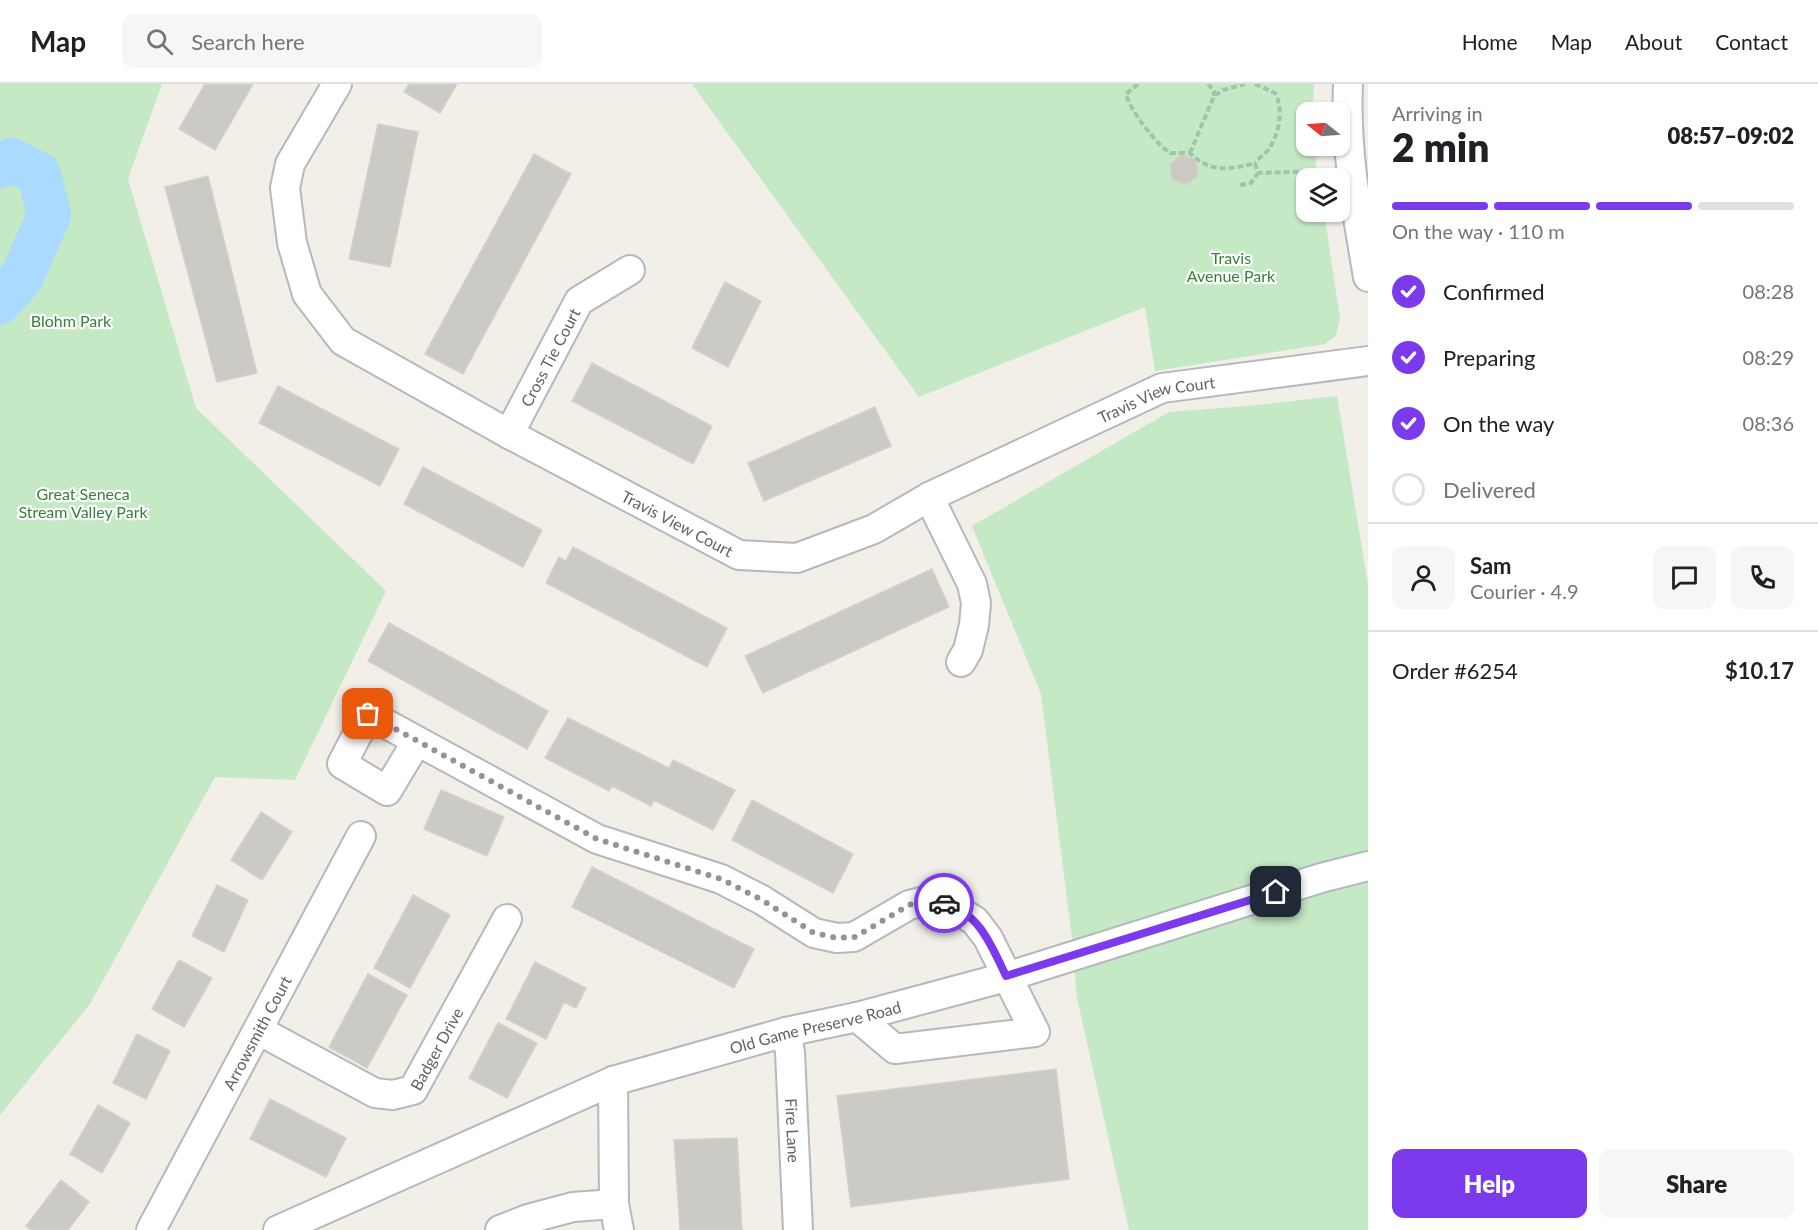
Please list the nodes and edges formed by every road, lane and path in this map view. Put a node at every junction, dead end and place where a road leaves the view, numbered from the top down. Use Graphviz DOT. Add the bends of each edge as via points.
graph roads {
  1 [pos="337,84"];
  2 [pos="1137,84"];
  3 [pos="1208,84"];
  4 [pos="1245,84"];
  5 [pos="1255,84"];
  6 [pos="1348,84"];
  7 [pos="1214,96"];
  8 [pos="1190,153"];
  9 [pos="1255,163"];
  10 [pos="1296,172"];
  11 [pos="1258,173"];
  12 [pos="1240,185"];
  13 [pos="1362,209"];
  14 [pos="630,270"];
  15 [pos="1368,277"];
  16 [pos="1368,361"];
  17 [pos="509,434"];
  18 [pos="929,497"];
  19 [pos="961,662"];
  20 [pos="417,741"];
  21 [pos="361,836"];
  22 [pos="1368,866"];
  23 [pos="507,919"];
  24 [pos="1006,976"];
  25 [pos="857,1017"];
  26 [pos="258,1030"];
  27 [pos="786,1032"];
  28 [pos="613,1081"];
  29 [pos="616,1217"];
  30 [pos="151,1230"];
  31 [pos="278,1230"];
  32 [pos="500,1230"];
  33 [pos="798,1230"];
  1 -- 17 [label="street, Travis View Court" via="290,164 285,188 292,243 307,294 343,341"];
  2 -- 8 [label="path" via="1126,94 1135,114 1166,151"];
  3 -- 7 [label="path"];
  4 -- 7 [label="path"];
  5 -- 9 [label="path" via="1275,93 1280,106 1269,148"];
  6 -- 13 [label="street" via="1350,168"];
  7 -- 8 [label="path"];
  8 -- 9 [label="path" via="1202,164 1233,170"];
  9 -- 11 [label="path"];
  10 -- 11 [label="path"];
  11 -- 12 [label="path" via="1251,183"];
  13 -- 15 [label="street"];
  14 -- 17 [label="street, Cross Tie Court" via="579,301"];
  16 -- 18 [label="street, Travis View Court" via="1162,388"];
  17 -- 18 [label="street, Travis View Court" via="739,555 797,558 874,529"];
  18 -- 19 [label="street" via="972,584 976,603 968,650"];
  20 -- 24 [label="street" via="597,839 721,879 814,933 855,937 909,905 929,900 950,905 975,921"];
  21 -- 26 [label="street, Arrowsmith Court"];
  22 -- 24 [label="street, Old Game Preserve Road"];
  23 -- 26 [label="street, Badger Drive" via="413,1090 393,1095 375,1093"];
  24 -- 25 [label="street, Old Game Preserve Road"];
  24 -- 25 [label="street" via="1035,1032 895,1049"];
  25 -- 27 [label="street, Old Game Preserve Road"];
  26 -- 30 [label="street, Arrowsmith Court"];
  27 -- 28 [label="street, Old Game Preserve Road"];
  27 -- 33 [label="street, Fire Lane"];
  28 -- 29 [label="street"];
  28 -- 31 [label="street, Old Game Preserve Road"];
  29 -- 32 [label="street" via="573,1207"];
}
